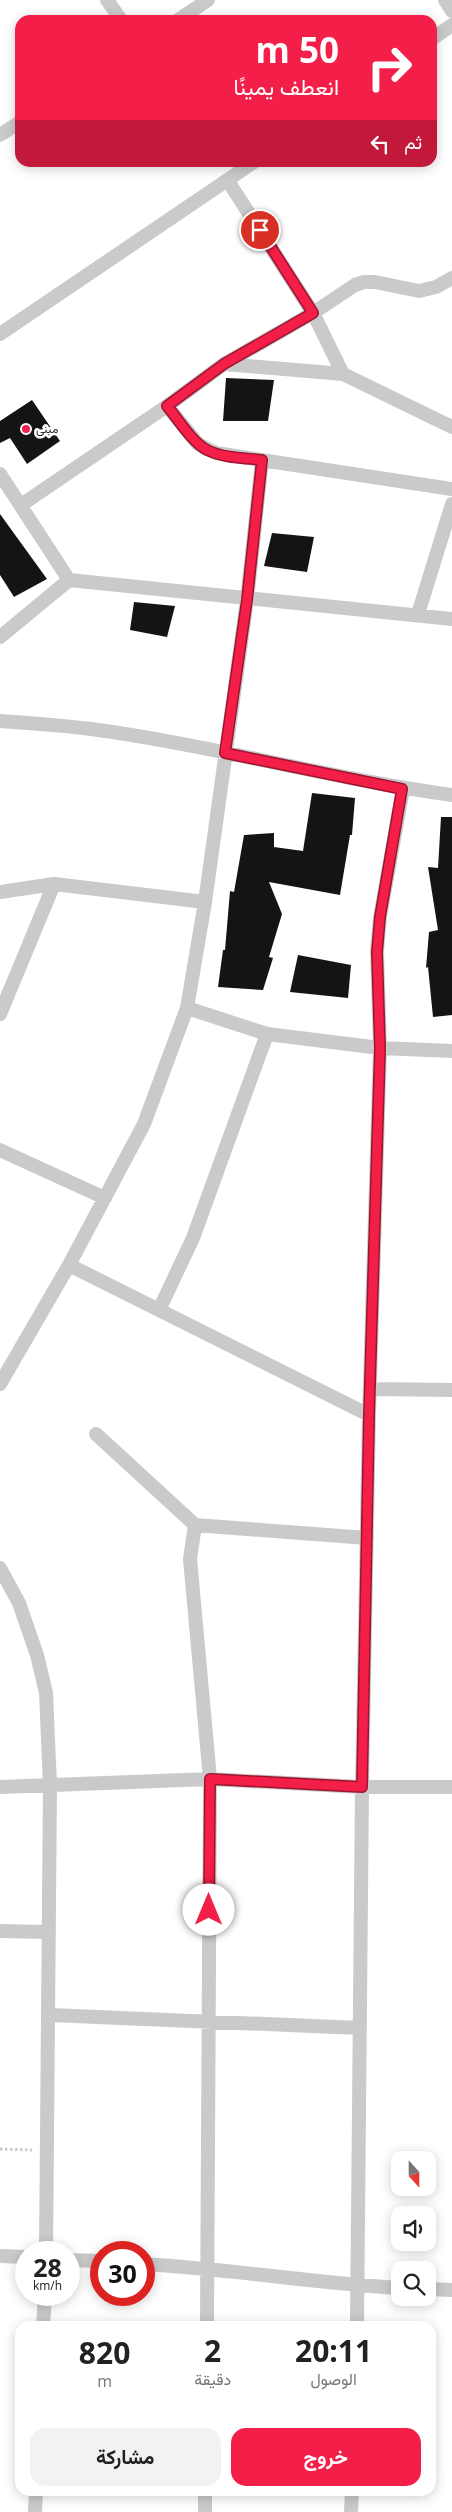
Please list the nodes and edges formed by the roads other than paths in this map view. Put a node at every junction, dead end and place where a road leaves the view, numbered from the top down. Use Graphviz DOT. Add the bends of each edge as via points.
graph roads {
  1 [pos="107,0"];
  2 [pos="208,0"];
  3 [pos="444,0"];
  4 [pos="452,11"];
  5 [pos="118,15"];
  6 [pos="186,15"];
  7 [pos="452,25"];
  8 [pos="437,36"];
  9 [pos="15,125"];
  10 [pos="0,135"];
  11 [pos="247,167"];
  12 [pos="228,181"];
  13 [pos="452,278"];
  14 [pos="313,313"];
  15 [pos="0,334"];
  16 [pos="224,364"];
  17 [pos="343,374"];
  18 [pos="167,406"];
  19 [pos="452,427"];
  20 [pos="262,460"];
  21 [pos="0,474"];
  22 [pos="452,489"];
  23 [pos="452,504"];
  24 [pos="21,505"];
  25 [pos="69,580"];
  26 [pos="247,600"];
  27 [pos="418,614"];
  28 [pos="452,619"];
  29 [pos="0,637"];
  30 [pos="0,721"];
  31 [pos="225,753"];
  32 [pos="402,789"];
  33 [pos="452,795"];
  34 [pos="54,884"];
  35 [pos="0,892"];
  36 [pos="205,902"];
  37 [pos="187,1008"];
  38 [pos="0,1014"];
  39 [pos="267,1034"];
  40 [pos="380,1048"];
  41 [pos="452,1051"];
  42 [pos="0,1150"];
  43 [pos="105,1198"];
  44 [pos="69,1265"];
  45 [pos="159,1310"];
  46 [pos="0,1384"];
  47 [pos="370,1389"];
  48 [pos="452,1390"];
  49 [pos="369,1416"];
  50 [pos="96,1434"];
  51 [pos="195,1525"];
  52 [pos="366,1538"];
  53 [pos="0,1568"];
  54 [pos="210,1779"];
  55 [pos="50,1785"];
  56 [pos="0,1787"];
  57 [pos="362,1787"];
  58 [pos="452,1787"];
  59 [pos="0,1931"];
  60 [pos="49,1932"];
  61 [pos="50,2015"];
  62 [pos="209,2022"];
  63 [pos="360,2028"];
  64 [pos="46,2241"];
  65 [pos="0,2256"];
  66 [pos="15,2257"];
  67 [pos="155,2265"];
  68 [pos="207,2267"];
  69 [pos="358,2286"];
  70 [pos="391,2288"];
  71 [pos="436,2289"];
  72 [pos="452,2290"];
  73 [pos="44,2306"];
  74 [pos="43,2321"];
  75 [pos="206,2321"];
  76 [pos="357,2321"];
  77 [pos="36,2496"];
  78 [pos="205,2496"];
  79 [pos="352,2496"];
  80 [pos="34,2512"];
  81 [pos="205,2512"];
  82 [pos="351,2512"];
  1 -- 5 [label="street"];
  2 -- 6 [label="street"];
  3 -- 4 [label="street"];
  7 -- 8 [label="street"];
  9 -- 10 [label="street"];
  11 -- 12 [label="street"];
  12 -- 14 [label="street"];
  12 -- 15 [label="street"];
  13 -- 14 [label="street" via="436,287 419,291 364,282 347,289"];
  14 -- 16 [label="street"];
  14 -- 17 [label="street"];
  16 -- 17 [label="street"];
  16 -- 18 [label="street"];
  17 -- 19 [label="street"];
  18 -- 20 [label="street" via="198,444 206,449"];
  18 -- 24 [label="street"];
  20 -- 22 [label="street"];
  20 -- 26 [label="street"];
  21 -- 24 [label="street"];
  23 -- 27 [label="street"];
  24 -- 25 [label="street"];
  25 -- 26 [label="street"];
  25 -- 29 [label="street"];
  26 -- 27 [label="street"];
  26 -- 31 [label="street"];
  27 -- 28 [label="street"];
  30 -- 31 [label="street" via="90,729"];
  31 -- 32 [label="street"];
  31 -- 36 [label="street"];
  32 -- 33 [label="street"];
  32 -- 40 [label="street" via="379,925"];
  34 -- 35 [label="street"];
  34 -- 36 [label="street"];
  34 -- 38 [label="street"];
  36 -- 37 [label="street"];
  37 -- 39 [label="street"];
  37 -- 43 [label="street" via="144,1124"];
  39 -- 40 [label="street"];
  39 -- 45 [label="street" via="193,1238"];
  40 -- 41 [label="street"];
  40 -- 47 [label="street"];
  42 -- 43 [label="street"];
  43 -- 44 [label="street"];
  44 -- 45 [label="street"];
  44 -- 46 [label="street"];
  45 -- 49 [label="street"];
  47 -- 48 [label="street"];
  47 -- 49 [label="street"];
  49 -- 52 [label="street"];
  50 -- 51 [label="street"];
  51 -- 52 [label="street"];
  51 -- 54 [label="street" via="190,1559"];
  52 -- 57 [label="street"];
  53 -- 55 [label="street" via="19,1603 46,1694"];
  54 -- 55 [label="street"];
  54 -- 57 [label="street"];
  54 -- 62 [label="street"];
  55 -- 56 [label="street"];
  55 -- 60 [label="street"];
  57 -- 58 [label="street"];
  57 -- 63 [label="street"];
  59 -- 60 [label="street"];
  60 -- 61 [label="street"];
  61 -- 62 [label="street"];
  61 -- 64 [label="street"];
  62 -- 63 [label="street"];
  62 -- 68 [label="street"];
  63 -- 69 [label="street"];
  65 -- 66 [label="street"];
  67 -- 68 [label="street"];
  68 -- 69 [label="street"];
  68 -- 75 [label="street"];
  69 -- 70 [label="street"];
  69 -- 76 [label="street"];
  71 -- 72 [label="street"];
  73 -- 74 [label="street"];
  77 -- 80 [label="street"];
  78 -- 81 [label="street"];
  79 -- 82 [label="street"];
}
